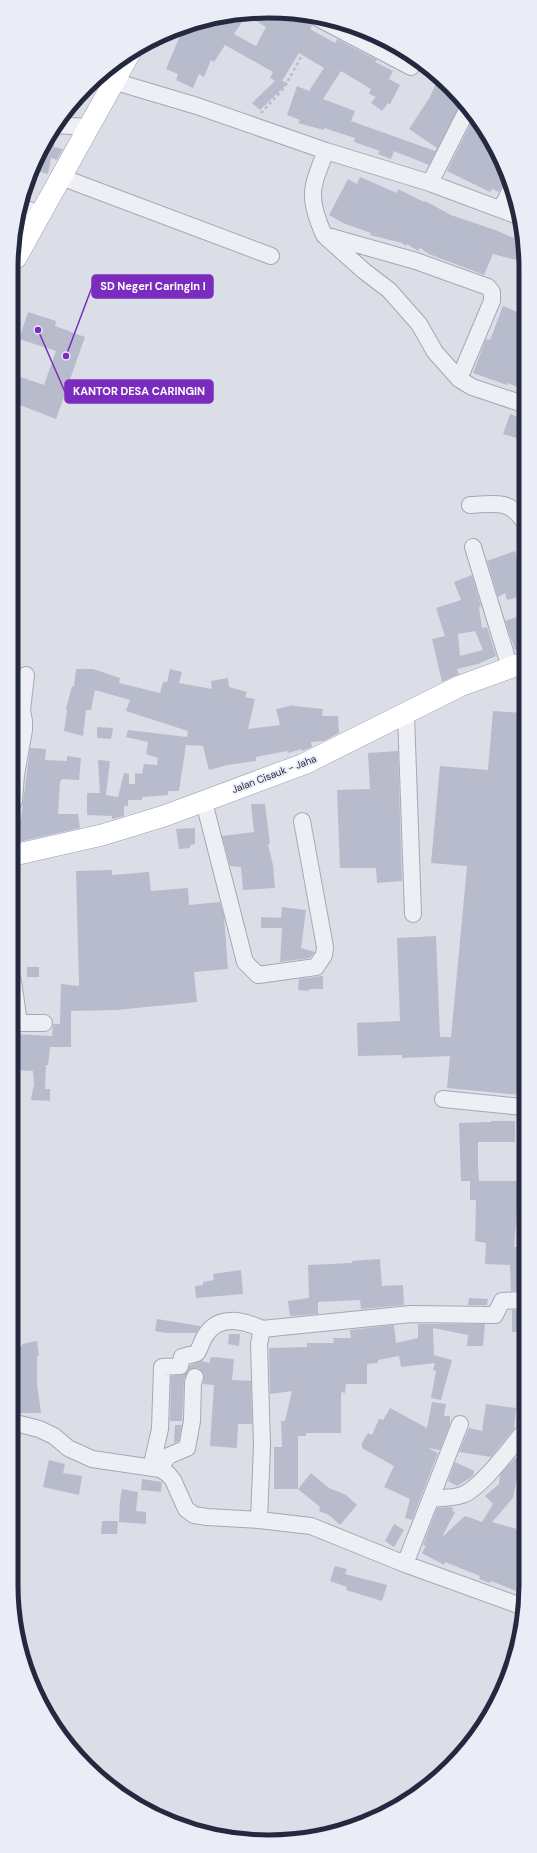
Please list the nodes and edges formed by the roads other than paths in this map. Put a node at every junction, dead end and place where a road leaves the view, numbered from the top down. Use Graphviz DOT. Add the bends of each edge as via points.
graph roads {
  1 [pos="337,28"];
  2 [pos="412,63"];
  3 [pos="121,66"];
  4 [pos="113,81"];
  5 [pos="465,114"];
  6 [pos="63,126"];
  7 [pos="88,128"];
  8 [pos="326,151"];
  9 [pos="61,177"];
  10 [pos="430,183"];
  11 [pos="508,195"];
  12 [pos="26,209"];
  13 [pos="501,209"];
  14 [pos="42,213"];
  15 [pos="512,214"];
  16 [pos="324,235"];
  17 [pos="19,253"];
  18 [pos="271,256"];
  19 [pos="459,379"];
  20 [pos="519,402"];
  21 [pos="470,505"];
  22 [pos="519,515"];
  23 [pos="473,547"];
  24 [pos="516,666"];
  25 [pos="26,674"];
  26 [pos="406,715"];
  27 [pos="18,764"];
  28 [pos="204,802"];
  29 [pos="302,821"];
  30 [pos="18,854"];
  31 [pos="413,914"];
  32 [pos="18,1022"];
  33 [pos="44,1023"];
  34 [pos="443,1099"];
  35 [pos="519,1106"];
  36 [pos="519,1300"];
  37 [pos="262,1329"];
  38 [pos="195,1377"];
  39 [pos="18,1424"];
  40 [pos="460,1424"];
  41 [pos="519,1439"];
  42 [pos="155,1468"];
  43 [pos="431,1499"];
  44 [pos="259,1520"];
  45 [pos="405,1564"];
  46 [pos="518,1605"];
  1 -- 2 [label="street" via="411,67"];
  3 -- 4 [label="main road"];
  4 -- 7 [label="main road"];
  4 -- 8 [label="street" via="251,124"];
  5 -- 10 [label="street"];
  6 -- 7 [label="street"];
  7 -- 9 [label="main road"];
  8 -- 10 [label="street"];
  8 -- 16 [label="street" via="312,192 313,206"];
  9 -- 14 [label="main road"];
  9 -- 18 [label="street"];
  10 -- 13 [label="street"];
  11 -- 13 [label="street"];
  12 -- 14 [label="street"];
  13 -- 15 [label="street"];
  14 -- 17 [label="main road"];
  16 -- 19 [label="street" via="389,290 419,324 435,352"];
  16 -- 19 [label="street" via="416,261 490,289 492,300"];
  19 -- 20 [label="street" via="472,387"];
  21 -- 22 [label="street" via="512,506"];
  23 -- 24 [label="street"];
  24 -- 26 [label="main road, Jalan Cisauk - Jaha" via="460,686"];
  25 -- 27 [label="street" via="22,710 24,730"];
  26 -- 28 [label="main road, Jalan Cisauk - Jaha" via="304,764"];
  26 -- 31 [label="street"];
  28 -- 29 [label="street" via="245,962 258,975 316,967 324,955 325,947"];
  28 -- 30 [label="main road, Jalan Cisauk - Jaha" via="102,835"];
  32 -- 33 [label="street"];
  34 -- 35 [label="street"];
  36 -- 37 [label="street" via="502,1301 495,1315 411,1314"];
  37 -- 42 [label="street" via="247,1322 232,1320 216,1325 205,1335 197,1354 182,1357 180,1366 162,1367 160,1429"];
  37 -- 44 [label="street" via="258,1344 262,1445"];
  38 -- 42 [label="street" via="187,1448 168,1456"];
  39 -- 42 [label="street" via="40,1429 54,1436 68,1448 92,1459"];
  40 -- 43 [label="street"];
  41 -- 43 [label="street" via="475,1487 462,1494"];
  42 -- 44 [label="street" via="168,1474 186,1509 194,1514 207,1518"];
  43 -- 45 [label="street"];
  44 -- 45 [label="street" via="311,1526"];
  45 -- 46 [label="street"];
}
